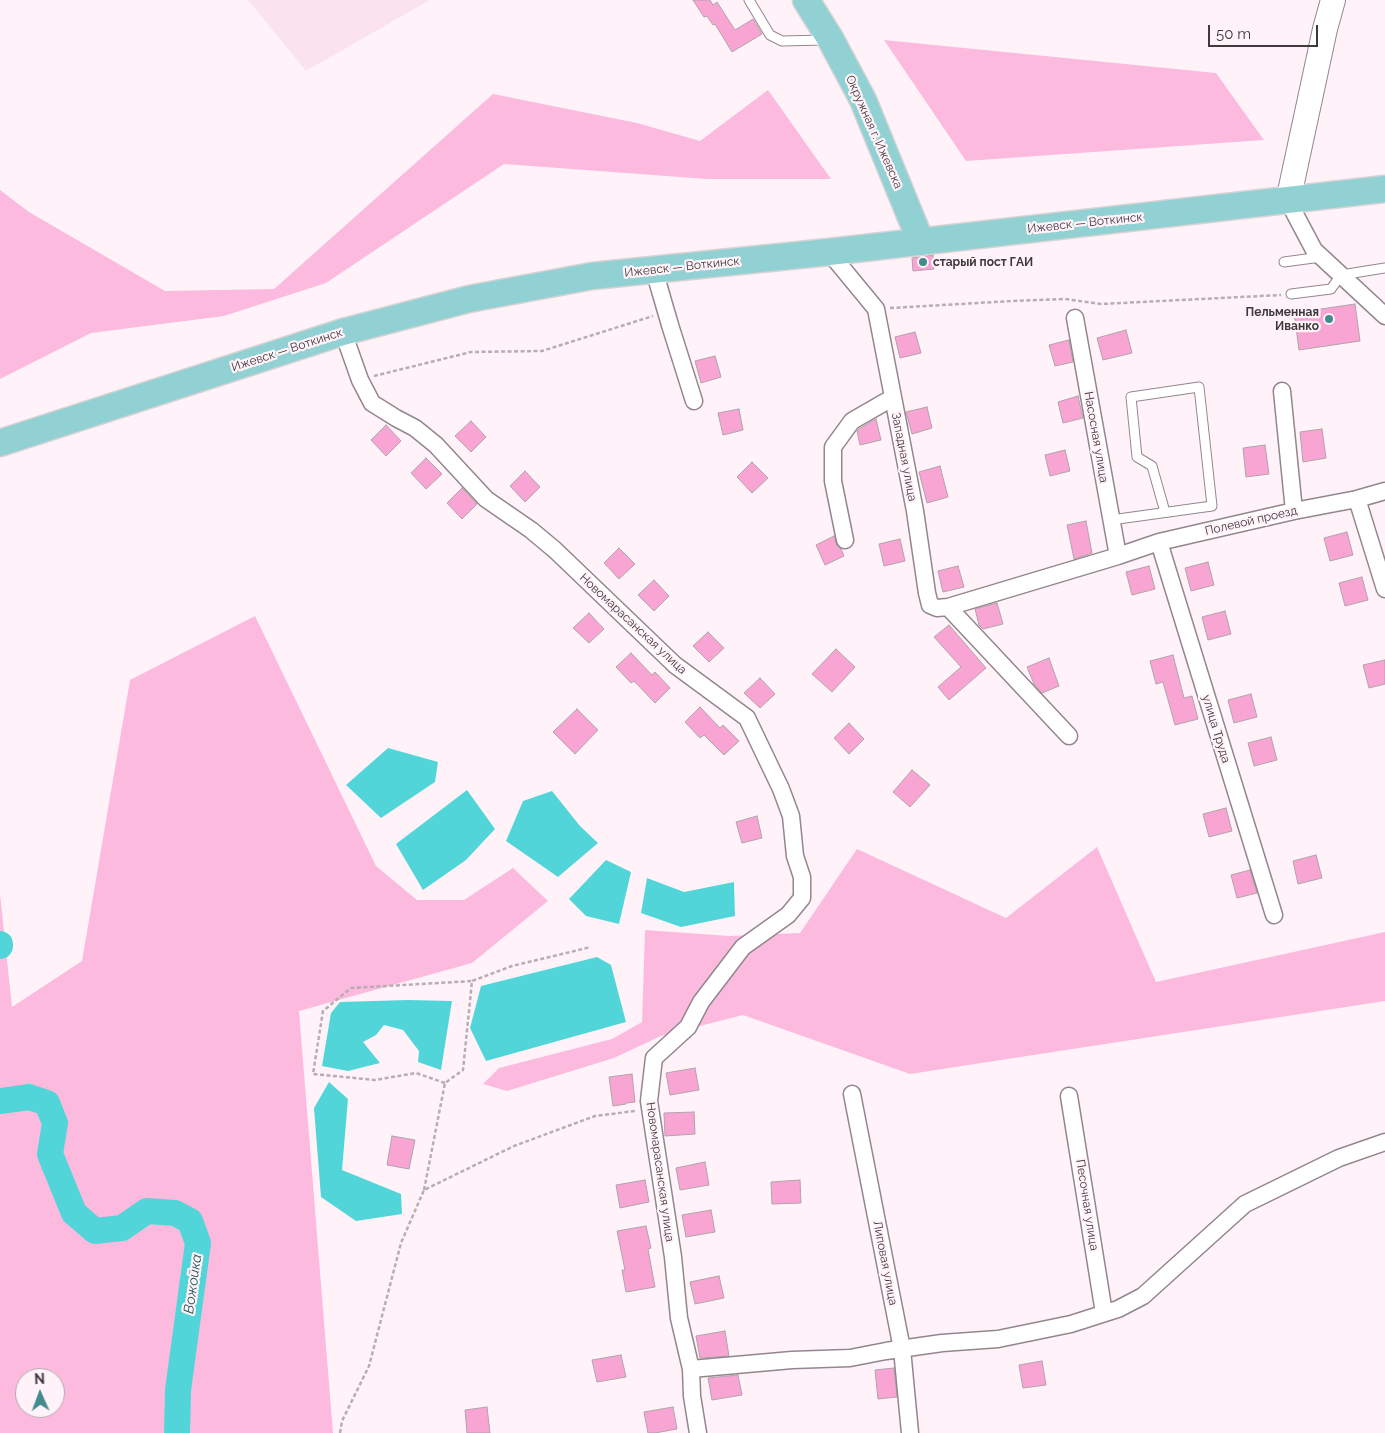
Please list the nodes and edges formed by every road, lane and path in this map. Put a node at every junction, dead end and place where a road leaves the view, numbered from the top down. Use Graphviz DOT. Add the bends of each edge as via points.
graph roads {
  1 [pos="749,0"];
  2 [pos="806,0"];
  3 [pos="1333,0"];
  4 [pos="831,40"];
  5 [pos="1385,189"];
  6 [pos="1288,201"];
  7 [pos="922,242"];
  8 [pos="829,252"];
  9 [pos="1321,257"];
  10 [pos="1284,262"];
  11 [pos="1385,268"];
  12 [pos="654,270"];
  13 [pos="1341,275"];
  14 [pos="1292,294"];
  15 [pos="876,309"];
  16 [pos="666,312"];
  17 [pos="1385,316"];
  18 [pos="1074,318"];
  19 [pos="343,332"];
  20 [pos="360,380"];
  21 [pos="1282,391"];
  22 [pos="892,398"];
  23 [pos="694,401"];
  24 [pos="0,444"];
  25 [pos="1385,491"];
  26 [pos="1357,499"];
  27 [pos="1294,511"];
  28 [pos="1166,512"];
  29 [pos="1111,520"];
  30 [pos="845,540"];
  31 [pos="1159,542"];
  32 [pos="1118,556"];
  33 [pos="1385,589"];
  34 [pos="948,607"];
  35 [pos="1069,736"];
  36 [pos="1274,915"];
  37 [pos="591,947"];
  38 [pos="472,981"];
  39 [pos="445,1083"];
  40 [pos="852,1094"];
  41 [pos="1069,1096"];
  42 [pos="650,1109"];
  43 [pos="1385,1142"];
  44 [pos="424,1190"];
  45 [pos="1104,1313"];
  46 [pos="902,1349"];
  47 [pos="691,1369"];
  48 [pos="340,1433"];
  49 [pos="698,1433"];
  50 [pos="910,1433"];
  1 -- 4 [label="lane" via="770,34 782,41"];
  2 -- 4 [label="main road, Окружная г. Ижевска"];
  3 -- 6 [label="street"];
  4 -- 7 [label="main road, Окружная г. Ижевска" via="863,100"];
  5 -- 6 [label="main road, Ижевск — Воткинск"];
  6 -- 7 [label="main road, Ижевск — Воткинск"];
  6 -- 9 [label="street"];
  7 -- 8 [label="main road, Ижевск — Воткинск"];
  8 -- 12 [label="main road, Ижевск — Воткинск"];
  8 -- 15 [label="street"];
  9 -- 10 [label="lane"];
  9 -- 13 [label="street"];
  11 -- 13 [label="lane"];
  12 -- 16 [label="street"];
  12 -- 19 [label="main road, Ижевск — Воткинск" via="592,276 469,299"];
  13 -- 14 [label="lane" via="1332,289"];
  13 -- 17 [label="street"];
  14 -- 15 [label="path" via="1102,304 1066,299"];
  15 -- 22 [label="street, Западная улица"];
  16 -- 20 [label="path" via="542,351 471,352"];
  16 -- 23 [label="street"];
  18 -- 29 [label="street, Насосная улица"];
  19 -- 20 [label="street, Новомарасанская улица"];
  19 -- 24 [label="main road, Ижевск — Воткинск"];
  20 -- 42 [label="street, Новомарасанская улица" via="372,402 436,445 486,499 555,550 675,665 746,718 781,789 791,816 795,856 802,877 802,898 788,915 743,947 701,1002 688,1027 654,1058"];
  21 -- 27 [label="street"];
  22 -- 30 [label="street" via="852,421 833,447 833,481"];
  22 -- 34 [label="street, Западная улица" via="930,605"];
  25 -- 26 [label="street, Полевой проезд"];
  26 -- 27 [label="street, Полевой проезд"];
  26 -- 33 [label="street"];
  27 -- 31 [label="street, Полевой проезд"];
  28 -- 28 [label="lane" via="1212,506 1200,387 1131,397 1137,456 1152,466"];
  28 -- 29 [label="lane"];
  29 -- 32 [label="street, Насосная улица"];
  31 -- 32 [label="street, Полевой проезд"];
  31 -- 36 [label="street, улица Труда"];
  32 -- 34 [label="street, Полевой проезд"];
  34 -- 35 [label="street"];
  37 -- 38 [label="path" via="512,966"];
  38 -- 39 [label="path" via="463,1070"];
  38 -- 39 [label="path" via="351,988 323,1011 313,1074 375,1080 416,1073"];
  39 -- 44 [label="path"];
  40 -- 46 [label="street, Липовая улица"];
  41 -- 45 [label="street, Песочная улица"];
  42 -- 44 [label="path" via="595,1116 514,1146"];
  42 -- 47 [label="street, Новомарасанская улица" via="679,1318"];
  43 -- 45 [label="street" via="1339,1158 1245,1204 1143,1296"];
  44 -- 48 [label="path" via="400,1243 369,1366 342,1420"];
  45 -- 46 [label="street" via="1071,1324 998,1339"];
  46 -- 47 [label="street" via="850,1358"];
  46 -- 50 [label="street, Липовая улица"];
  47 -- 49 [label="street, Новомарасанская улица"];
}
